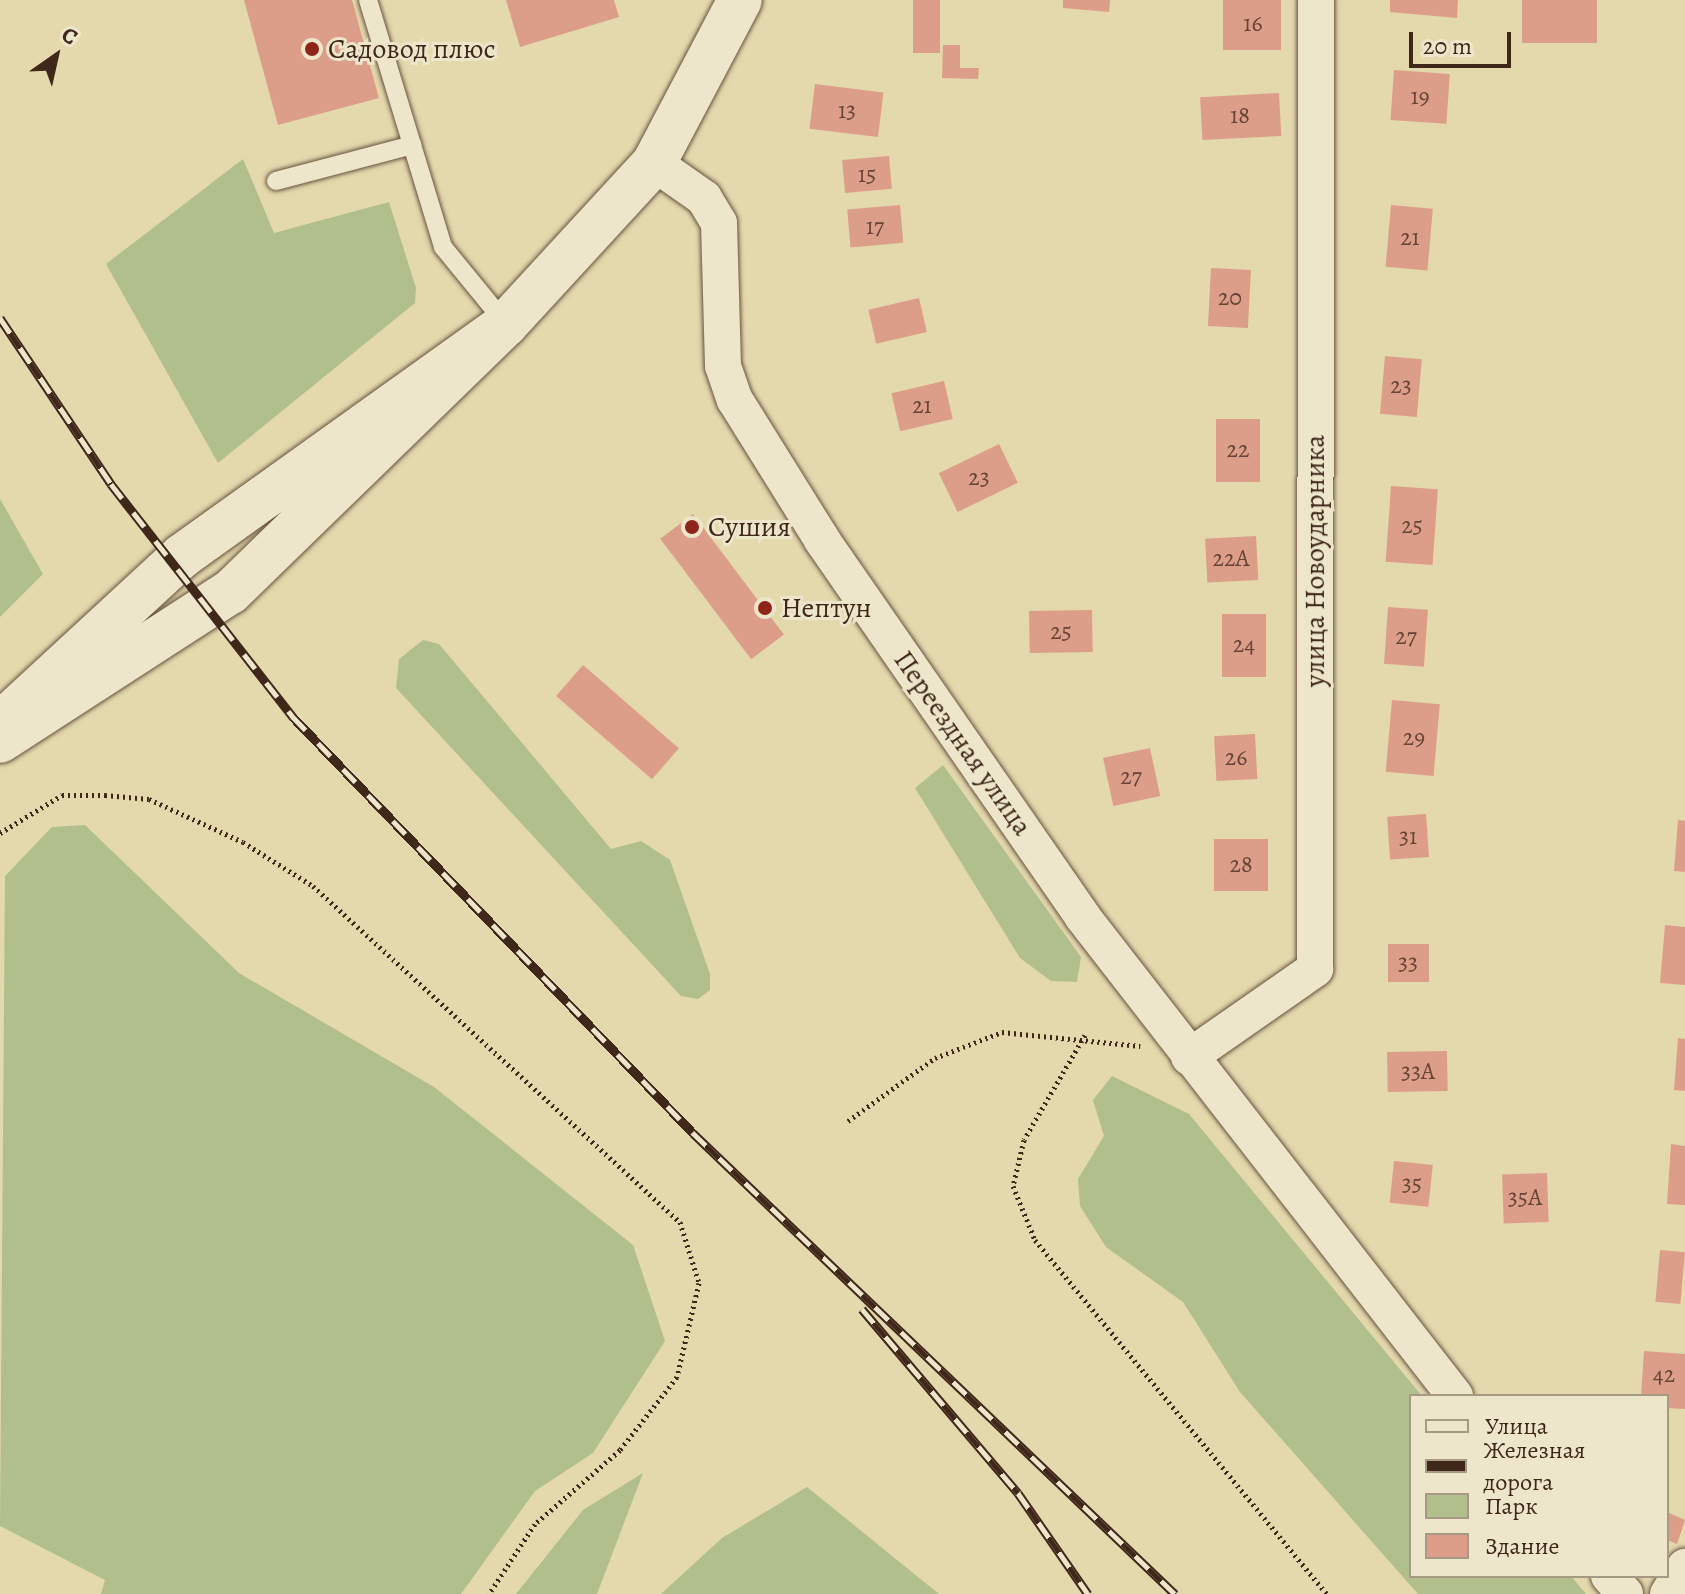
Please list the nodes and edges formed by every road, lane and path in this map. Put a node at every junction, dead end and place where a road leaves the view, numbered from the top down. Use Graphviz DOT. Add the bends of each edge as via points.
graph roads {
  1 [pos="368,0"];
  2 [pos="740,0"];
  3 [pos="1316,0"];
  4 [pos="412,145"];
  5 [pos="654,163"];
  6 [pos="276,181"];
  7 [pos="506,324"];
  8 [pos="0,724"];
  9 [pos="0,741"];
  10 [pos="0,833"];
  11 [pos="1085,1035"];
  12 [pos="1188,1056"];
  13 [pos="848,1121"];
  14 [pos="1453,1394"];
  15 [pos="1685,1567"];
  16 [pos="1611,1578"];
  17 [pos="489,1594"];
  18 [pos="1327,1594"];
  19 [pos="1625,1594"];
  20 [pos="1668,1594"];
  1 -- 4 [label="lane"];
  2 -- 5 [label="street"];
  3 -- 12 [label="street, улица Новоударника" via="1315,969"];
  4 -- 6 [label="lane"];
  4 -- 7 [label="lane" via="443,247"];
  5 -- 7 [label="street"];
  5 -- 12 [label="street, Переездная улица" via="704,198 719,223 721,352 735,400 1073,903"];
  7 -- 8 [label="street" via="182,556"];
  7 -- 9 [label="street" via="230,592"];
  10 -- 17 [label="path" via="62,795 105,795 149,799 243,842 313,886 680,1222 699,1283 677,1377 620,1450 535,1524"];
  11 -- 12 [label="path"];
  11 -- 13 [label="path" via="1002,1032 935,1058"];
  11 -- 18 [label="path" via="1024,1140 1013,1186 1035,1240"];
  12 -- 14 [label="street, Переездная улица"];
  15 -- 20 [label="street"];
  16 -- 19 [label="street"];
}
